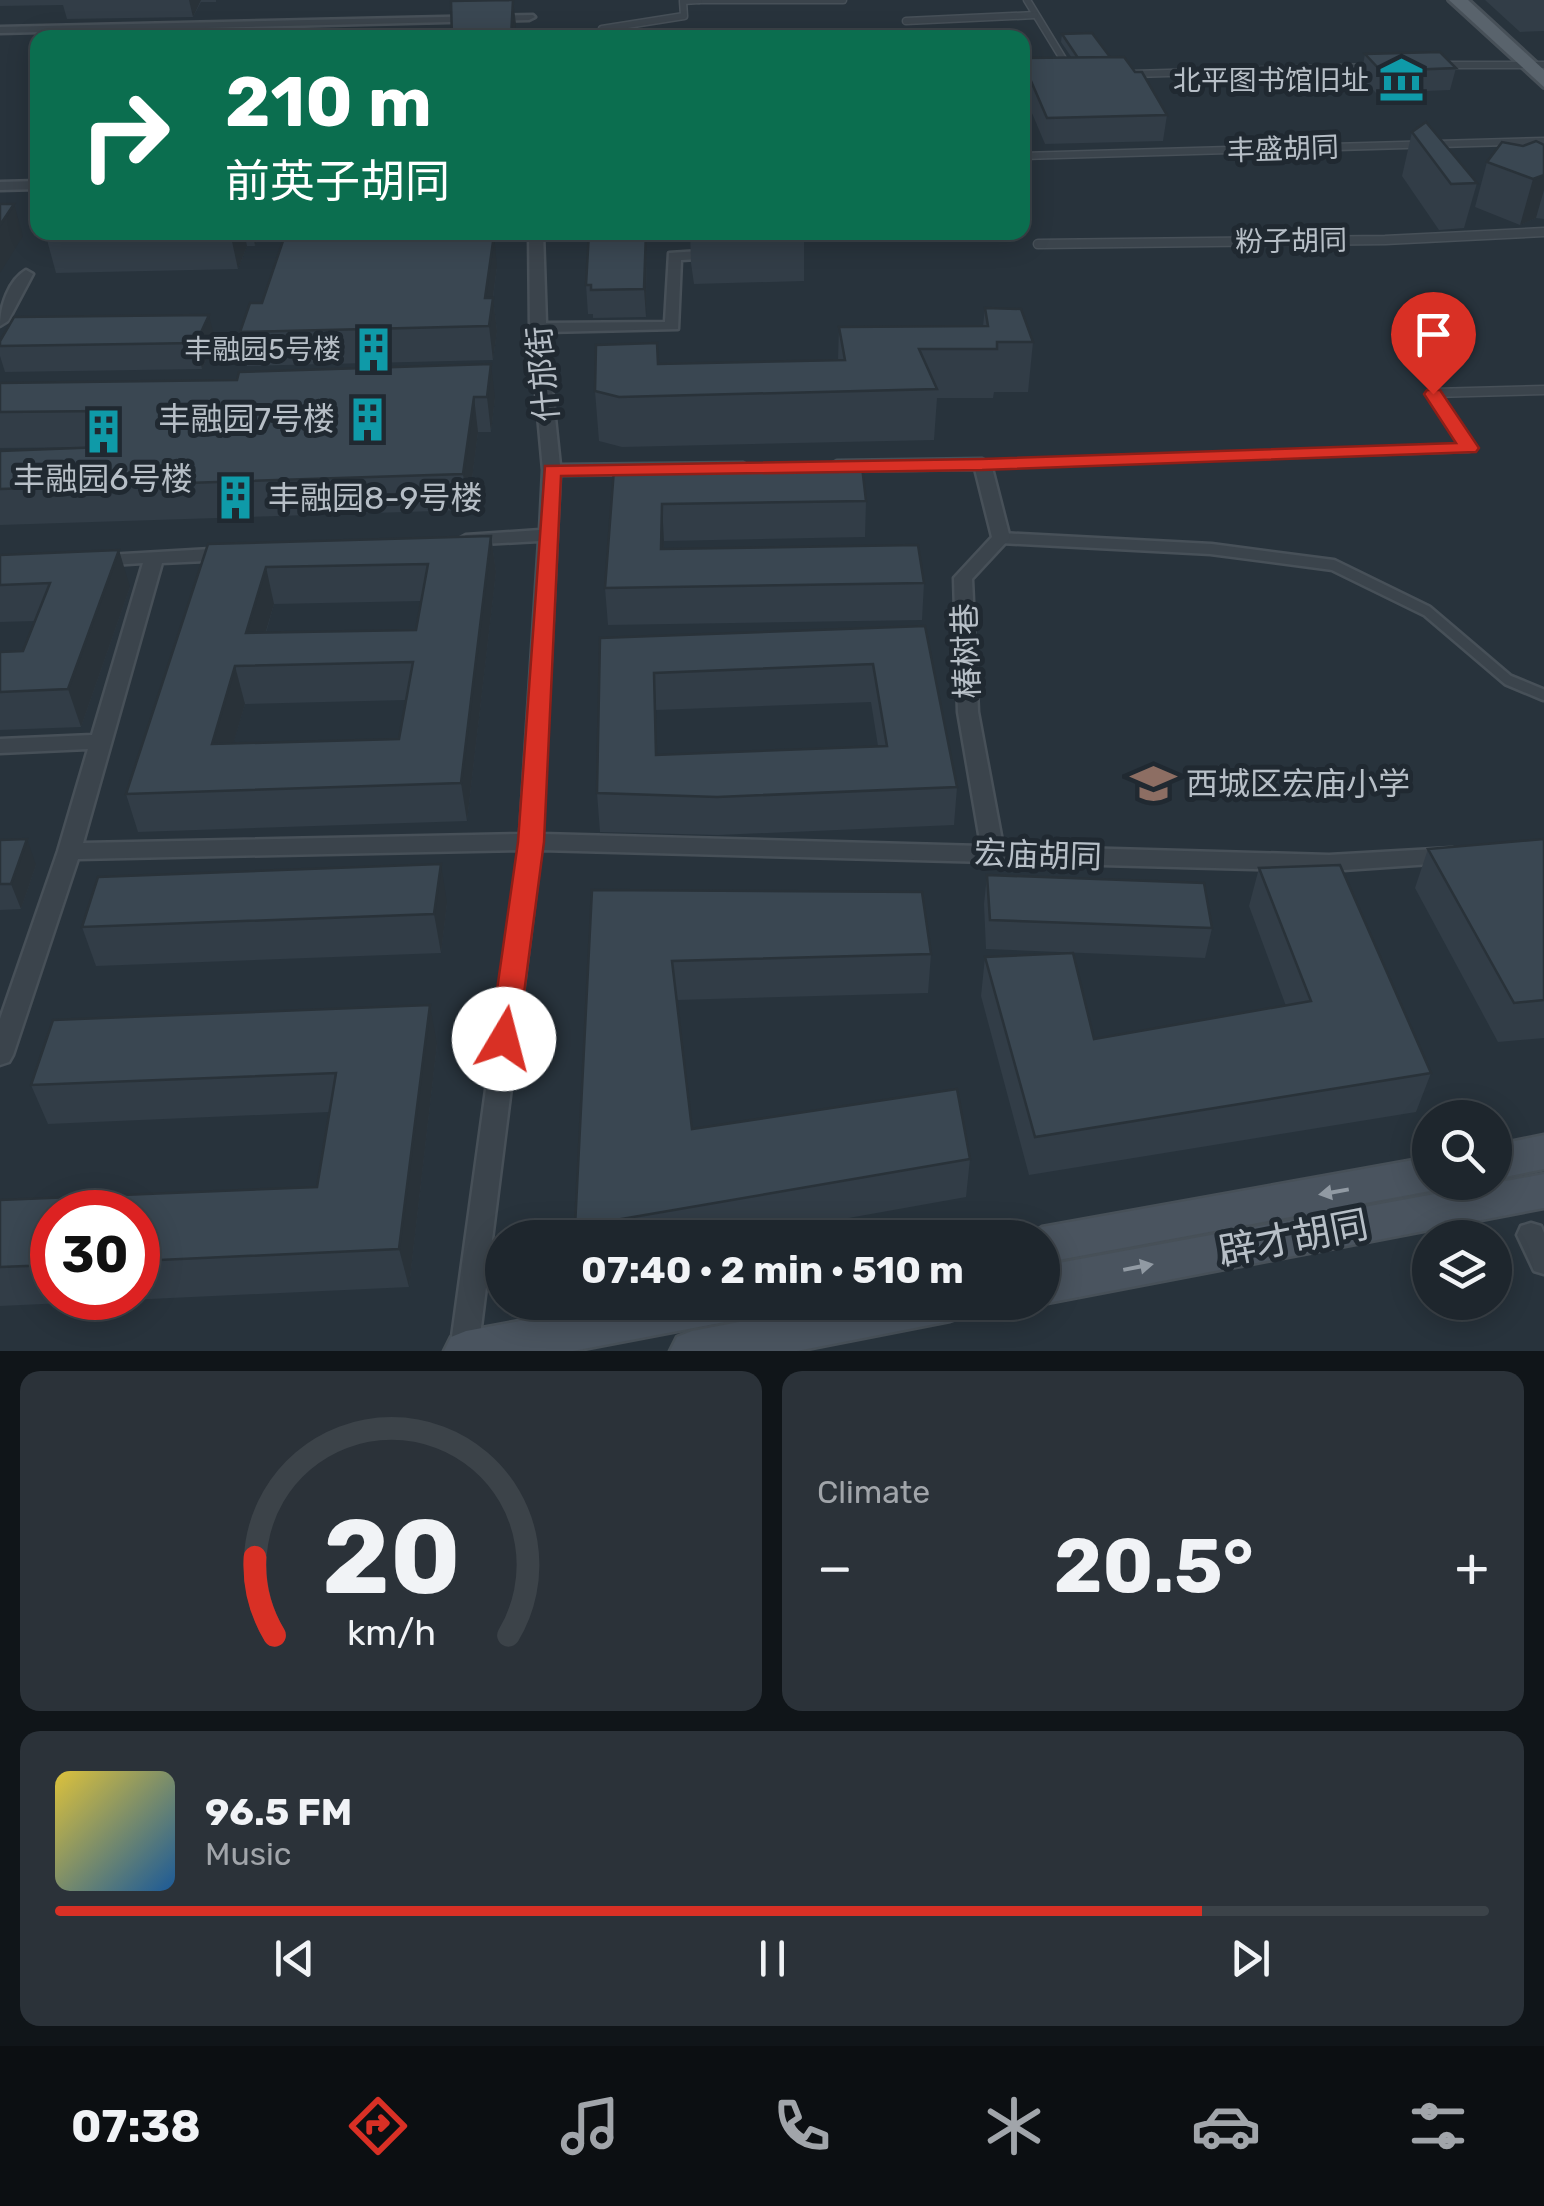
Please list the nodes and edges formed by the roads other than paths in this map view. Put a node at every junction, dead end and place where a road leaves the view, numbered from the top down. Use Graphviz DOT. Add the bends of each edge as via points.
graph roads {
  1 [pos="700,0"];
  2 [pos="843,0"];
  3 [pos="1027,0"];
  4 [pos="1458,0"];
  5 [pos="1036,15"];
  6 [pos="529,18"];
  7 [pos="906,20"];
  8 [pos="0,30"];
  9 [pos="602,30"];
  10 [pos="1534,63"];
  11 [pos="1426,65"];
  12 [pos="1387,66"];
  13 [pos="1113,75"];
  14 [pos="1056,76"];
  15 [pos="1544,81"];
  16 [pos="1544,141"];
  17 [pos="1030,156"];
  18 [pos="30,185"];
  19 [pos="0,186"];
  20 [pos="1544,232"];
  21 [pos="536,240"];
  22 [pos="1038,244"];
  23 [pos="729,254"];
  24 [pos="26,274"];
  25 [pos="0,321"];
  26 [pos="538,328"];
  27 [pos="1544,390"];
  28 [pos="982,464"];
  29 [pos="825,466"];
  30 [pos="767,467"];
  31 [pos="552,470"];
  32 [pos="547,535"];
  33 [pos="1001,538"];
  34 [pos="449,541"];
  35 [pos="252,552"];
  36 [pos="154,558"];
  37 [pos="77,560"];
  38 [pos="1544,695"];
  39 [pos="100,742"];
  40 [pos="0,746"];
  41 [pos="531,842"];
  42 [pos="69,852"];
  43 [pos="993,854"];
  44 [pos="1486,854"];
  45 [pos="2,1045"];
  46 [pos="1544,1152"];
  47 [pos="1512,1159"];
  48 [pos="1412,1177"];
  49 [pos="1544,1191"];
  50 [pos="1531,1235"];
  51 [pos="1060,1242"];
  52 [pos="1544,1262"];
  53 [pos="1060,1282"];
  54 [pos="633,1320"];
  55 [pos="855,1320"];
  56 [pos="465,1351"];
  57 [pos="692,1351"];
  1 -- 2 [label="lane"];
  1 -- 9 [label="lane" via="683,1 684,16"];
  3 -- 5 [label="lane"];
  4 -- 10 [label="main road"];
  5 -- 7 [label="lane"];
  5 -- 14 [label="lane" via="1074,76"];
  6 -- 8 [label="street"];
  10 -- 11 [label="lane"];
  10 -- 15 [label="main road"];
  12 -- 13 [label="lane"];
  16 -- 17 [label="lane, 丰盛胡同"];
  18 -- 19 [label="street"];
  20 -- 22 [label="lane, 粉子胡同"];
  21 -- 26 [label="street, 什邡街"];
  23 -- 26 [label="street" via="674,256 673,326"];
  24 -- 25 [label="street"];
  26 -- 31 [label="street, 什邡街"];
  27 -- 28 [label="lane" via="1433,394 1470,448"];
  28 -- 29 [label="street"];
  28 -- 33 [label="street"];
  30 -- 31 [label="street"];
  31 -- 32 [label="street, 什邡街"];
  32 -- 34 [label="street"];
  32 -- 41 [label="street, 什邡街"];
  33 -- 38 [label="lane" via="1210,549 1334,566 1427,611 1508,680"];
  33 -- 43 [label="street, 椿树巷" via="963,578 968,712"];
  35 -- 36 [label="street"];
  36 -- 37 [label="street"];
  36 -- 39 [label="street"];
  39 -- 40 [label="street"];
  39 -- 42 [label="street"];
  41 -- 42 [label="street, 宏庙胡同"];
  41 -- 43 [label="street, 宏庙胡同"];
  41 -- 56 [label="street, 什邡街"];
  42 -- 45 [label="street"];
  43 -- 44 [label="street, 宏庙胡同" via="1329,863"];
  46 -- 47 [label="main road"];
  48 -- 51 [label="main road, 辟才胡同, one-way"];
  53 -- 49 [label="main road, 辟才胡同, one-way"];
  50 -- 52 [label="street"];
  54 -- 56 [label="main road"];
  55 -- 57 [label="main road"];
}
